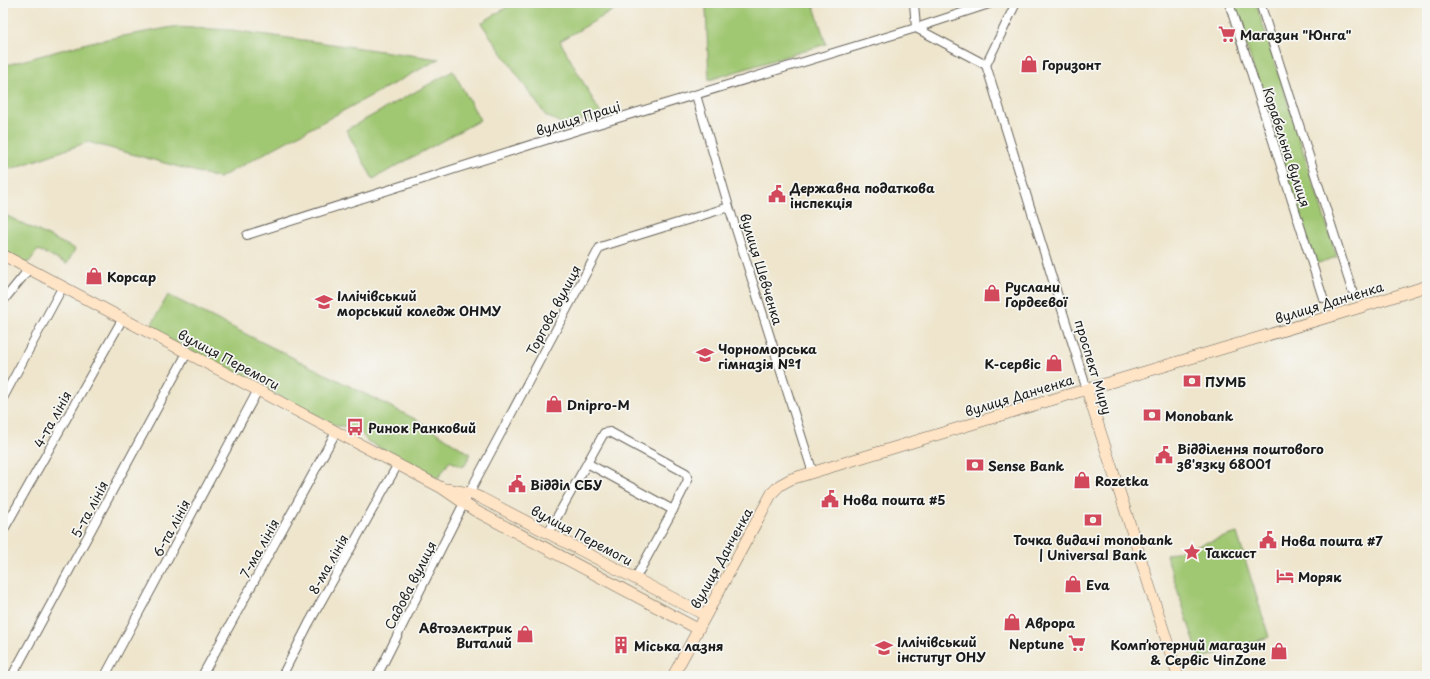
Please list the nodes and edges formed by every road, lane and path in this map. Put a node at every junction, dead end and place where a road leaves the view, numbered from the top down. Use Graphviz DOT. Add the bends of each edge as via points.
graph roads {
  1 [pos="914,3"];
  2 [pos="992,3"];
  3 [pos="1016,3"];
  4 [pos="1229,3"];
  5 [pos="1260,3"];
  6 [pos="916,28"];
  7 [pos="986,65"];
  8 [pos="696,95"];
  9 [pos="729,207"];
  10 [pos="247,235"];
  11 [pos="3,255"];
  12 [pos="29,270"];
  13 [pos="63,286"];
  14 [pos="1427,286"];
  15 [pos="1352,290"];
  16 [pos="1323,298"];
  17 [pos="3,301"];
  18 [pos="123,318"];
  19 [pos="187,352"];
  20 [pos="258,390"];
  21 [pos="1087,390"];
  22 [pos="3,398"];
  23 [pos="336,432"];
  24 [pos="587,463"];
  25 [pos="398,464"];
  26 [pos="813,472"];
  27 [pos="442,488"];
  28 [pos="469,493"];
  29 [pos="464,504"];
  30 [pos="673,510"];
  31 [pos="3,531"];
  32 [pos="548,533"];
  33 [pos="635,579"];
  34 [pos="705,615"];
  35 [pos="698,630"];
  36 [pos="12,676"];
  37 [pos="105,676"];
  38 [pos="202,676"];
  39 [pos="282,676"];
  40 [pos="377,676"];
  41 [pos="673,676"];
  42 [pos="1178,676"];
  1 -- 6 [label="street"];
  2 -- 6 [label="street, вулиця Праці"];
  3 -- 7 [label="street"];
  4 -- 16 [label="street, Корабельна вулиця"];
  5 -- 15 [label="street, Корабельна вулиця"];
  6 -- 7 [label="street"];
  6 -- 8 [label="street, вулиця Праці"];
  7 -- 21 [label="street, проспект Миру"];
  8 -- 9 [label="street, вулиця Шевченка"];
  8 -- 10 [label="street, вулиця Праці"];
  9 -- 26 [label="street, вулиця Шевченка"];
  9 -- 28 [label="street, Торгова вулиця" via="600,247"];
  11 -- 12 [label="main road, вулиця Перемоги"];
  12 -- 13 [label="main road, вулиця Перемоги"];
  12 -- 17 [label="street"];
  13 -- 18 [label="main road, вулиця Перемоги"];
  13 -- 22 [label="street"];
  14 -- 21 [label="main road, вулиця Данченка"];
  18 -- 19 [label="main road, вулиця Перемоги"];
  18 -- 31 [label="street, 4-та лінія"];
  19 -- 20 [label="main road, вулиця Перемоги"];
  19 -- 36 [label="street, 5-та лінія"];
  20 -- 23 [label="main road, вулиця Перемоги"];
  20 -- 37 [label="street, 6-та лінія"];
  21 -- 26 [label="main road, вулиця Данченка"];
  21 -- 42 [label="main road, проспект Миру"];
  23 -- 25 [label="main road, вулиця Перемоги"];
  23 -- 38 [label="street, 7-ма лінія"];
  24 -- 30 [label="street"];
  24 -- 30 [label="street" via="607,431 686,473 688,480"];
  24 -- 32 [label="street"];
  25 -- 27 [label="main road, вулиця Перемоги"];
  25 -- 39 [label="street, 8-ма лінія"];
  26 -- 34 [label="main road, вулиця Данченка" via="791,479 772,493"];
  27 -- 28 [label="main road, вулиця Перемоги"];
  27 -- 29 [label="main road, вулиця Перемоги"];
  28 -- 29 [label="street, Торгова вулиця"];
  28 -- 32 [label="main road, вулиця Перемоги"];
  29 -- 35 [label="main road, вулиця Перемоги"];
  29 -- 40 [label="street, Садова вулиця"];
  30 -- 33 [label="street"];
  32 -- 33 [label="main road, вулиця Перемоги"];
  33 -- 34 [label="main road, вулиця Перемоги"];
  34 -- 35 [label="main road, вулиця Данченка"];
  35 -- 41 [label="main road, вулиця Данченка"];
}
